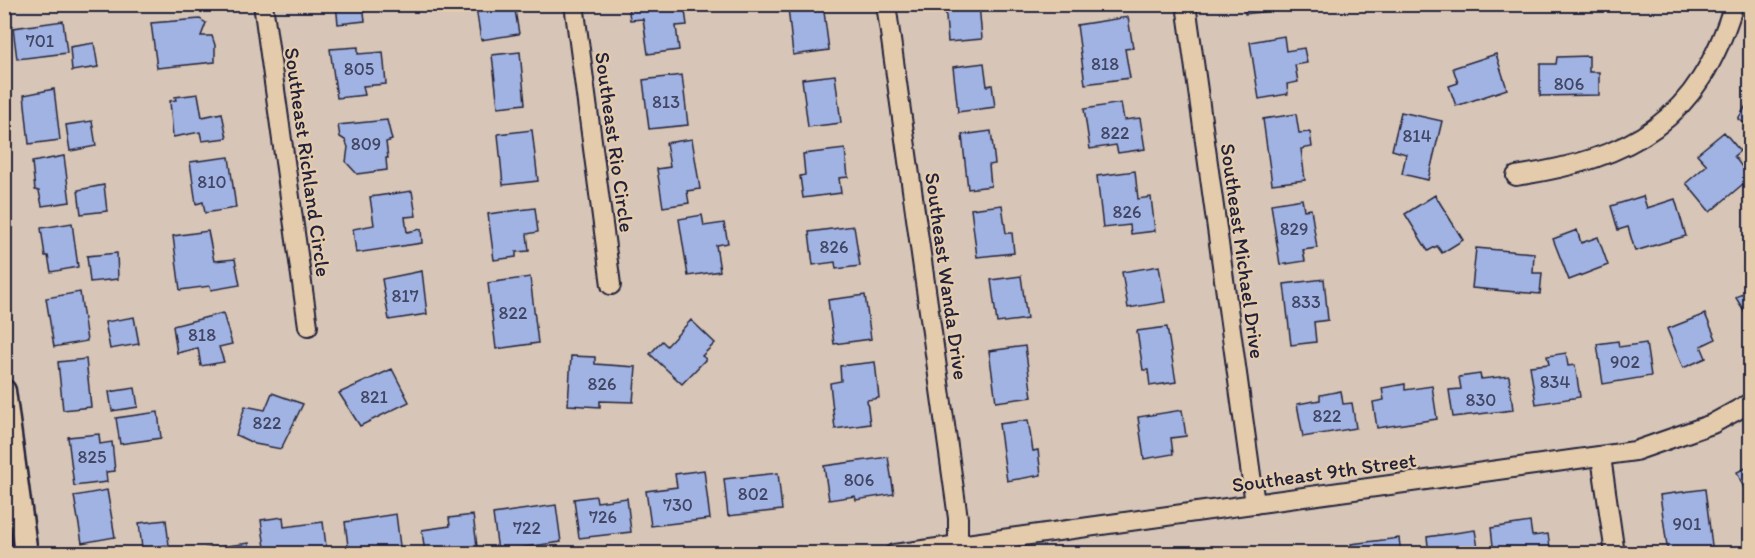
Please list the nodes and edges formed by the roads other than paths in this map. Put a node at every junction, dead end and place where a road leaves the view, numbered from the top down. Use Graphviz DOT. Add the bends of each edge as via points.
graph roads {
  1 [pos="263,4"];
  2 [pos="574,4"];
  3 [pos="886,4"];
  4 [pos="1186,4"];
  5 [pos="1734,4"];
  6 [pos="1516,176"];
  7 [pos="611,285"];
  8 [pos="308,326"];
  9 [pos="4,391"];
  10 [pos="1750,404"];
  11 [pos="1601,457"];
  12 [pos="1255,504"];
  13 [pos="957,549"];
  14 [pos="26,554"];
  15 [pos="894,554"];
  16 [pos="1615,554"];
  1 -- 8 [label="street, Southeast Richland Circle"];
  2 -- 7 [label="street, Southeast Rio Circle"];
  3 -- 13 [label="street, Southeast Wanda Drive" via="958,518"];
  4 -- 12 [label="street, Southeast Michael Drive"];
  5 -- 6 [label="street" via="1725,34 1698,83 1663,121 1639,140 1574,165"];
  9 -- 14 [label="street"];
  10 -- 11 [label="street, Southeast 9th Street" via="1666,441"];
  11 -- 12 [label="street, Southeast 9th Street"];
  11 -- 16 [label="street"];
  12 -- 13 [label="street, Southeast 9th Street"];
  13 -- 15 [label="street, Southeast 9th Street"];
}
